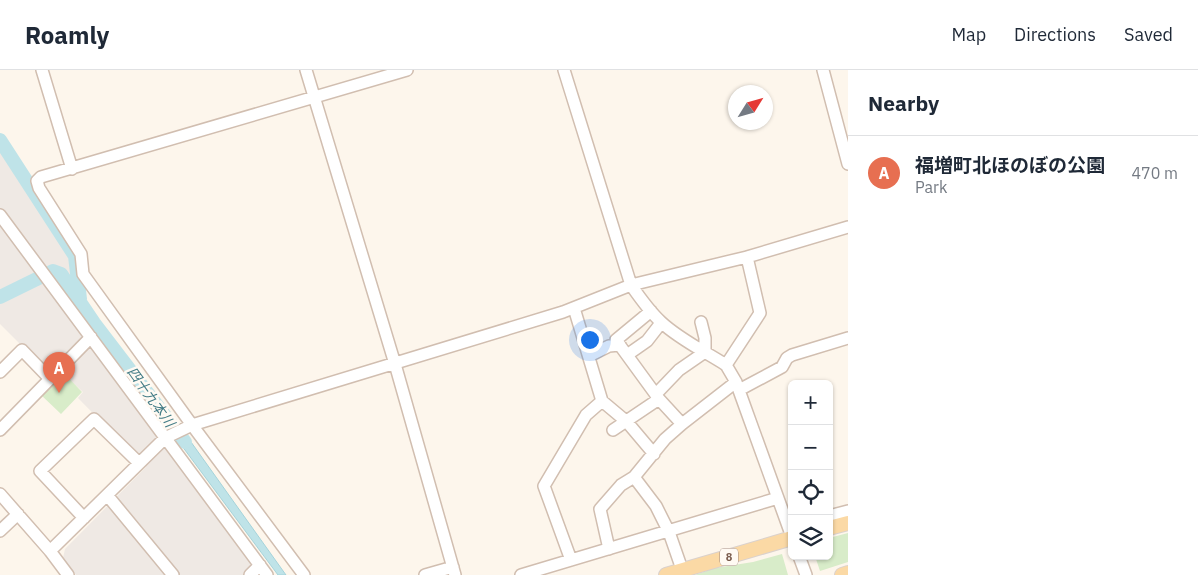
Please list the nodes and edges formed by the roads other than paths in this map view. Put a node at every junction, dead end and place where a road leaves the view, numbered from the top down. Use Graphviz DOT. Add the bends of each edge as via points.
graph roads {
  1 [pos="42,70"];
  2 [pos="306,70"];
  3 [pos="407,70"];
  4 [pos="564,70"];
  5 [pos="823,70"];
  6 [pos="314,97"];
  7 [pos="848,164"];
  8 [pos="72,169"];
  9 [pos="0,215"];
  10 [pos="848,226"];
  11 [pos="747,257"];
  12 [pos="631,285"];
  13 [pos="574,308"];
  14 [pos="651,311"];
  15 [pos="701,322"];
  16 [pos="661,323"];
  17 [pos="91,338"];
  18 [pos="848,338"];
  19 [pos="620,346"];
  20 [pos="705,352"];
  21 [pos="627,355"];
  22 [pos="588,356"];
  23 [pos="395,364"];
  24 [pos="726,365"];
  25 [pos="0,372"];
  26 [pos="50,379"];
  27 [pos="738,386"];
  28 [pos="657,396"];
  29 [pos="602,401"];
  30 [pos="627,422"];
  31 [pos="682,424"];
  32 [pos="190,426"];
  33 [pos="0,430"];
  34 [pos="613,430"];
  35 [pos="168,437"];
  36 [pos="654,454"];
  37 [pos="139,463"];
  38 [pos="634,477"];
  39 [pos="0,494"];
  40 [pos="107,495"];
  41 [pos="778,498"];
  42 [pos="848,511"];
  43 [pos="18,514"];
  44 [pos="833,515"];
  45 [pos="84,518"];
  46 [pos="788,519"];
  47 [pos="848,523"];
  48 [pos="833,527"];
  49 [pos="0,531"];
  50 [pos="669,532"];
  51 [pos="788,539"];
  52 [pos="609,549"];
  53 [pos="50,551"];
  54 [pos="571,560"];
  55 [pos="800,560"];
  56 [pos="264,570"];
  57 [pos="454,571"];
  58 [pos="684,573"];
  59 [pos="848,573"];
  60 [pos="68,575"];
  61 [pos="173,575"];
  62 [pos="250,575"];
  63 [pos="304,575"];
  64 [pos="424,575"];
  65 [pos="521,575"];
  66 [pos="666,575"];
  67 [pos="806,575"];
  68 [pos="842,575"];
  1 -- 8 [label="street"];
  2 -- 6 [label="street"];
  3 -- 6 [label="street"];
  4 -- 12 [label="street"];
  5 -- 7 [label="street"];
  6 -- 8 [label="street"];
  6 -- 23 [label="street"];
  8 -- 32 [label="street" via="41,177 37,182 38,188 81,254 83,274"];
  9 -- 17 [label="street"];
  10 -- 11 [label="street"];
  11 -- 12 [label="street"];
  11 -- 24 [label="street" via="760,314"];
  12 -- 13 [label="street"];
  12 -- 14 [label="street"];
  13 -- 22 [label="street"];
  13 -- 23 [label="street"];
  14 -- 16 [label="street"];
  14 -- 19 [label="street" via="616,340"];
  15 -- 20 [label="street"];
  16 -- 20 [label="street"];
  16 -- 21 [label="street" via="647,341"];
  17 -- 26 [label="street"];
  17 -- 35 [label="street"];
  18 -- 27 [label="street" via="792,355 782,367"];
  19 -- 21 [label="street"];
  19 -- 22 [label="street" via="608,346"];
  20 -- 24 [label="street"];
  20 -- 28 [label="street" via="679,370"];
  21 -- 28 [label="street"];
  22 -- 29 [label="street"];
  23 -- 32 [label="street"];
  23 -- 57 [label="street"];
  24 -- 27 [label="street"];
  25 -- 26 [label="street" via="22,350"];
  26 -- 33 [label="street"];
  27 -- 31 [label="street"];
  27 -- 41 [label="street"];
  28 -- 30 [label="street"];
  28 -- 31 [label="street"];
  29 -- 30 [label="street"];
  29 -- 54 [label="street" via="586,415 544,486"];
  30 -- 34 [label="street"];
  30 -- 36 [label="street"];
  31 -- 36 [label="street"];
  32 -- 35 [label="street"];
  32 -- 63 [label="street"];
  35 -- 37 [label="street"];
  35 -- 56 [label="street"];
  36 -- 38 [label="street"];
  37 -- 40 [label="street"];
  37 -- 45 [label="street" via="94,419 40,471"];
  38 -- 50 [label="street" via="656,506"];
  38 -- 52 [label="street" via="621,485 600,509"];
  39 -- 43 [label="street"];
  40 -- 45 [label="street"];
  40 -- 61 [label="street"];
  41 -- 46 [label="street"];
  41 -- 50 [label="street"];
  42 -- 44 [label="street"];
  43 -- 49 [label="street"];
  43 -- 53 [label="street"];
  45 -- 53 [label="street"];
  47 -- 48 [label="main road"];
  50 -- 52 [label="street"];
  50 -- 58 [label="street"];
  51 -- 58 [label="main road, 8"];
  52 -- 54 [label="street"];
  53 -- 60 [label="street"];
  54 -- 65 [label="street"];
  55 -- 67 [label="street"];
  56 -- 62 [label="street"];
  57 -- 64 [label="street"];
  58 -- 66 [label="main road, 8"];
  59 -- 68 [label="main road"];
}
